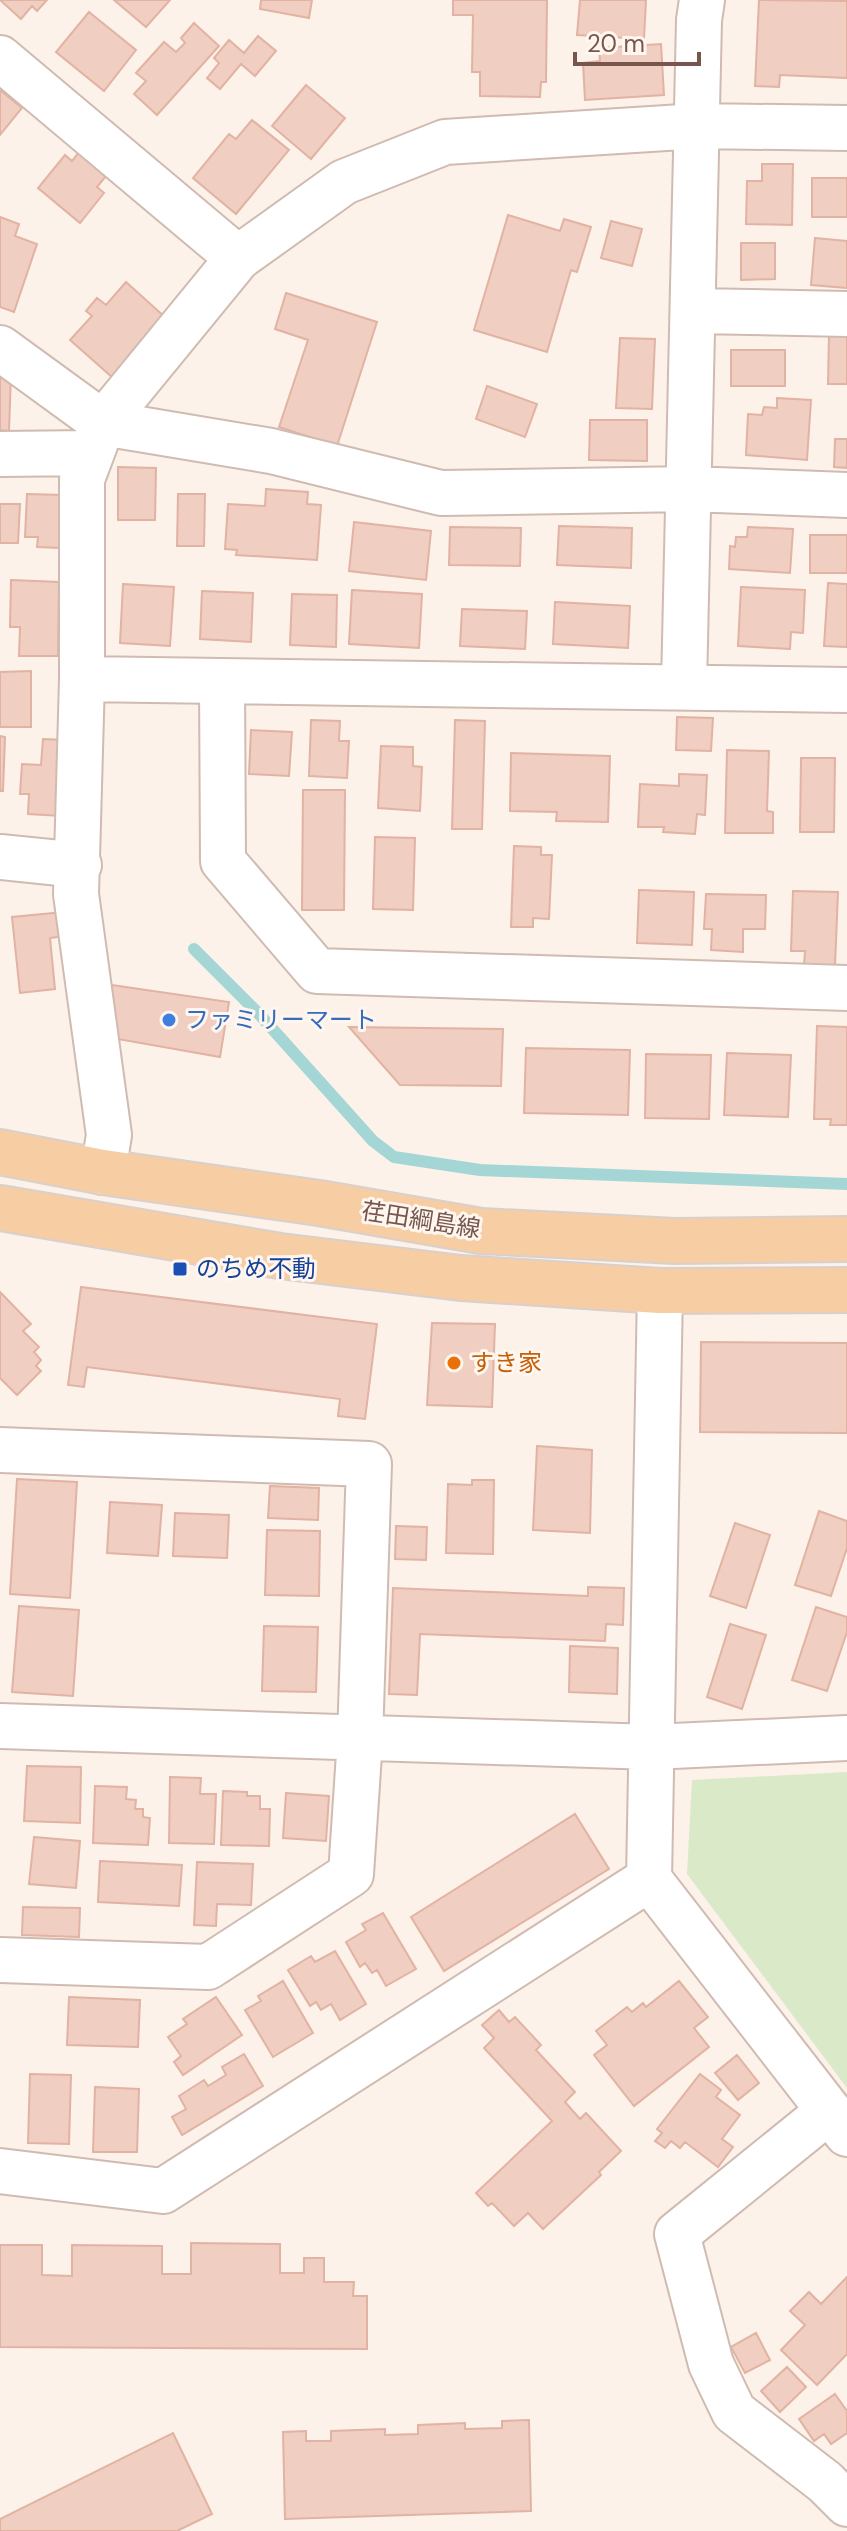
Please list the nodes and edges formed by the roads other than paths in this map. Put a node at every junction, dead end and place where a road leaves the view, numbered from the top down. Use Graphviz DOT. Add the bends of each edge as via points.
graph roads {
  1 [pos="702,0"];
  2 [pos="0,58"];
  3 [pos="698,126"];
  4 [pos="847,128"];
  5 [pos="238,258"];
  6 [pos="695,311"];
  7 [pos="847,314"];
  8 [pos="0,348"];
  9 [pos="97,438"];
  10 [pos="0,454"];
  11 [pos="689,489"];
  12 [pos="847,495"];
  13 [pos="82,679"];
  14 [pos="222,681"];
  15 [pos="684,686"];
  16 [pos="847,690"];
  17 [pos="0,857"];
  18 [pos="79,865"];
  19 [pos="847,988"];
  20 [pos="0,1152"];
  21 [pos="103,1172"];
  22 [pos="0,1208"];
  23 [pos="847,1239"];
  24 [pos="847,1290"];
  25 [pos="660,1291"];
  26 [pos="0,1450"];
  27 [pos="0,1726"];
  28 [pos="847,1738"];
  29 [pos="360,1739"];
  30 [pos="652,1747"];
  31 [pos="649,1879"];
  32 [pos="0,1960"];
  33 [pos="838,2122"];
  34 [pos="0,2171"];
  35 [pos="847,2504"];
  1 -- 3 [label="street"];
  2 -- 5 [label="street"];
  3 -- 4 [label="street"];
  3 -- 5 [label="street" via="445,142 344,182"];
  3 -- 6 [label="street"];
  5 -- 9 [label="street"];
  6 -- 7 [label="street"];
  6 -- 11 [label="street"];
  8 -- 9 [label="street"];
  9 -- 10 [label="street"];
  9 -- 11 [label="street" via="271,451 441,493"];
  9 -- 13 [label="street" via="82,479"];
  11 -- 12 [label="street"];
  11 -- 15 [label="street"];
  13 -- 14 [label="street"];
  13 -- 18 [label="street"];
  14 -- 15 [label="street"];
  14 -- 19 [label="street" via="211,756 223,861 317,971"];
  15 -- 16 [label="street"];
  17 -- 18 [label="street"];
  18 -- 21 [label="street" via="76,894 109,1135"];
  20 -- 21 [label="main road, 荏田綱島線"];
  21 -- 23 [label="main road, 荏田綱島線" via="481,1231 675,1241"];
  22 -- 25 [label="main road" via="366,1269"];
  24 -- 25 [label="main road"];
  25 -- 30 [label="street"];
  26 -- 29 [label="street" via="369,1464"];
  27 -- 29 [label="street"];
  28 -- 30 [label="street"];
  29 -- 30 [label="street"];
  29 -- 32 [label="street" via="351,1874 208,1967"];
  30 -- 31 [label="street"];
  31 -- 33 [label="street"];
  31 -- 34 [label="street" via="163,2191"];
  33 -- 35 [label="street" via="677,2234 711,2364 734,2412"];
}
